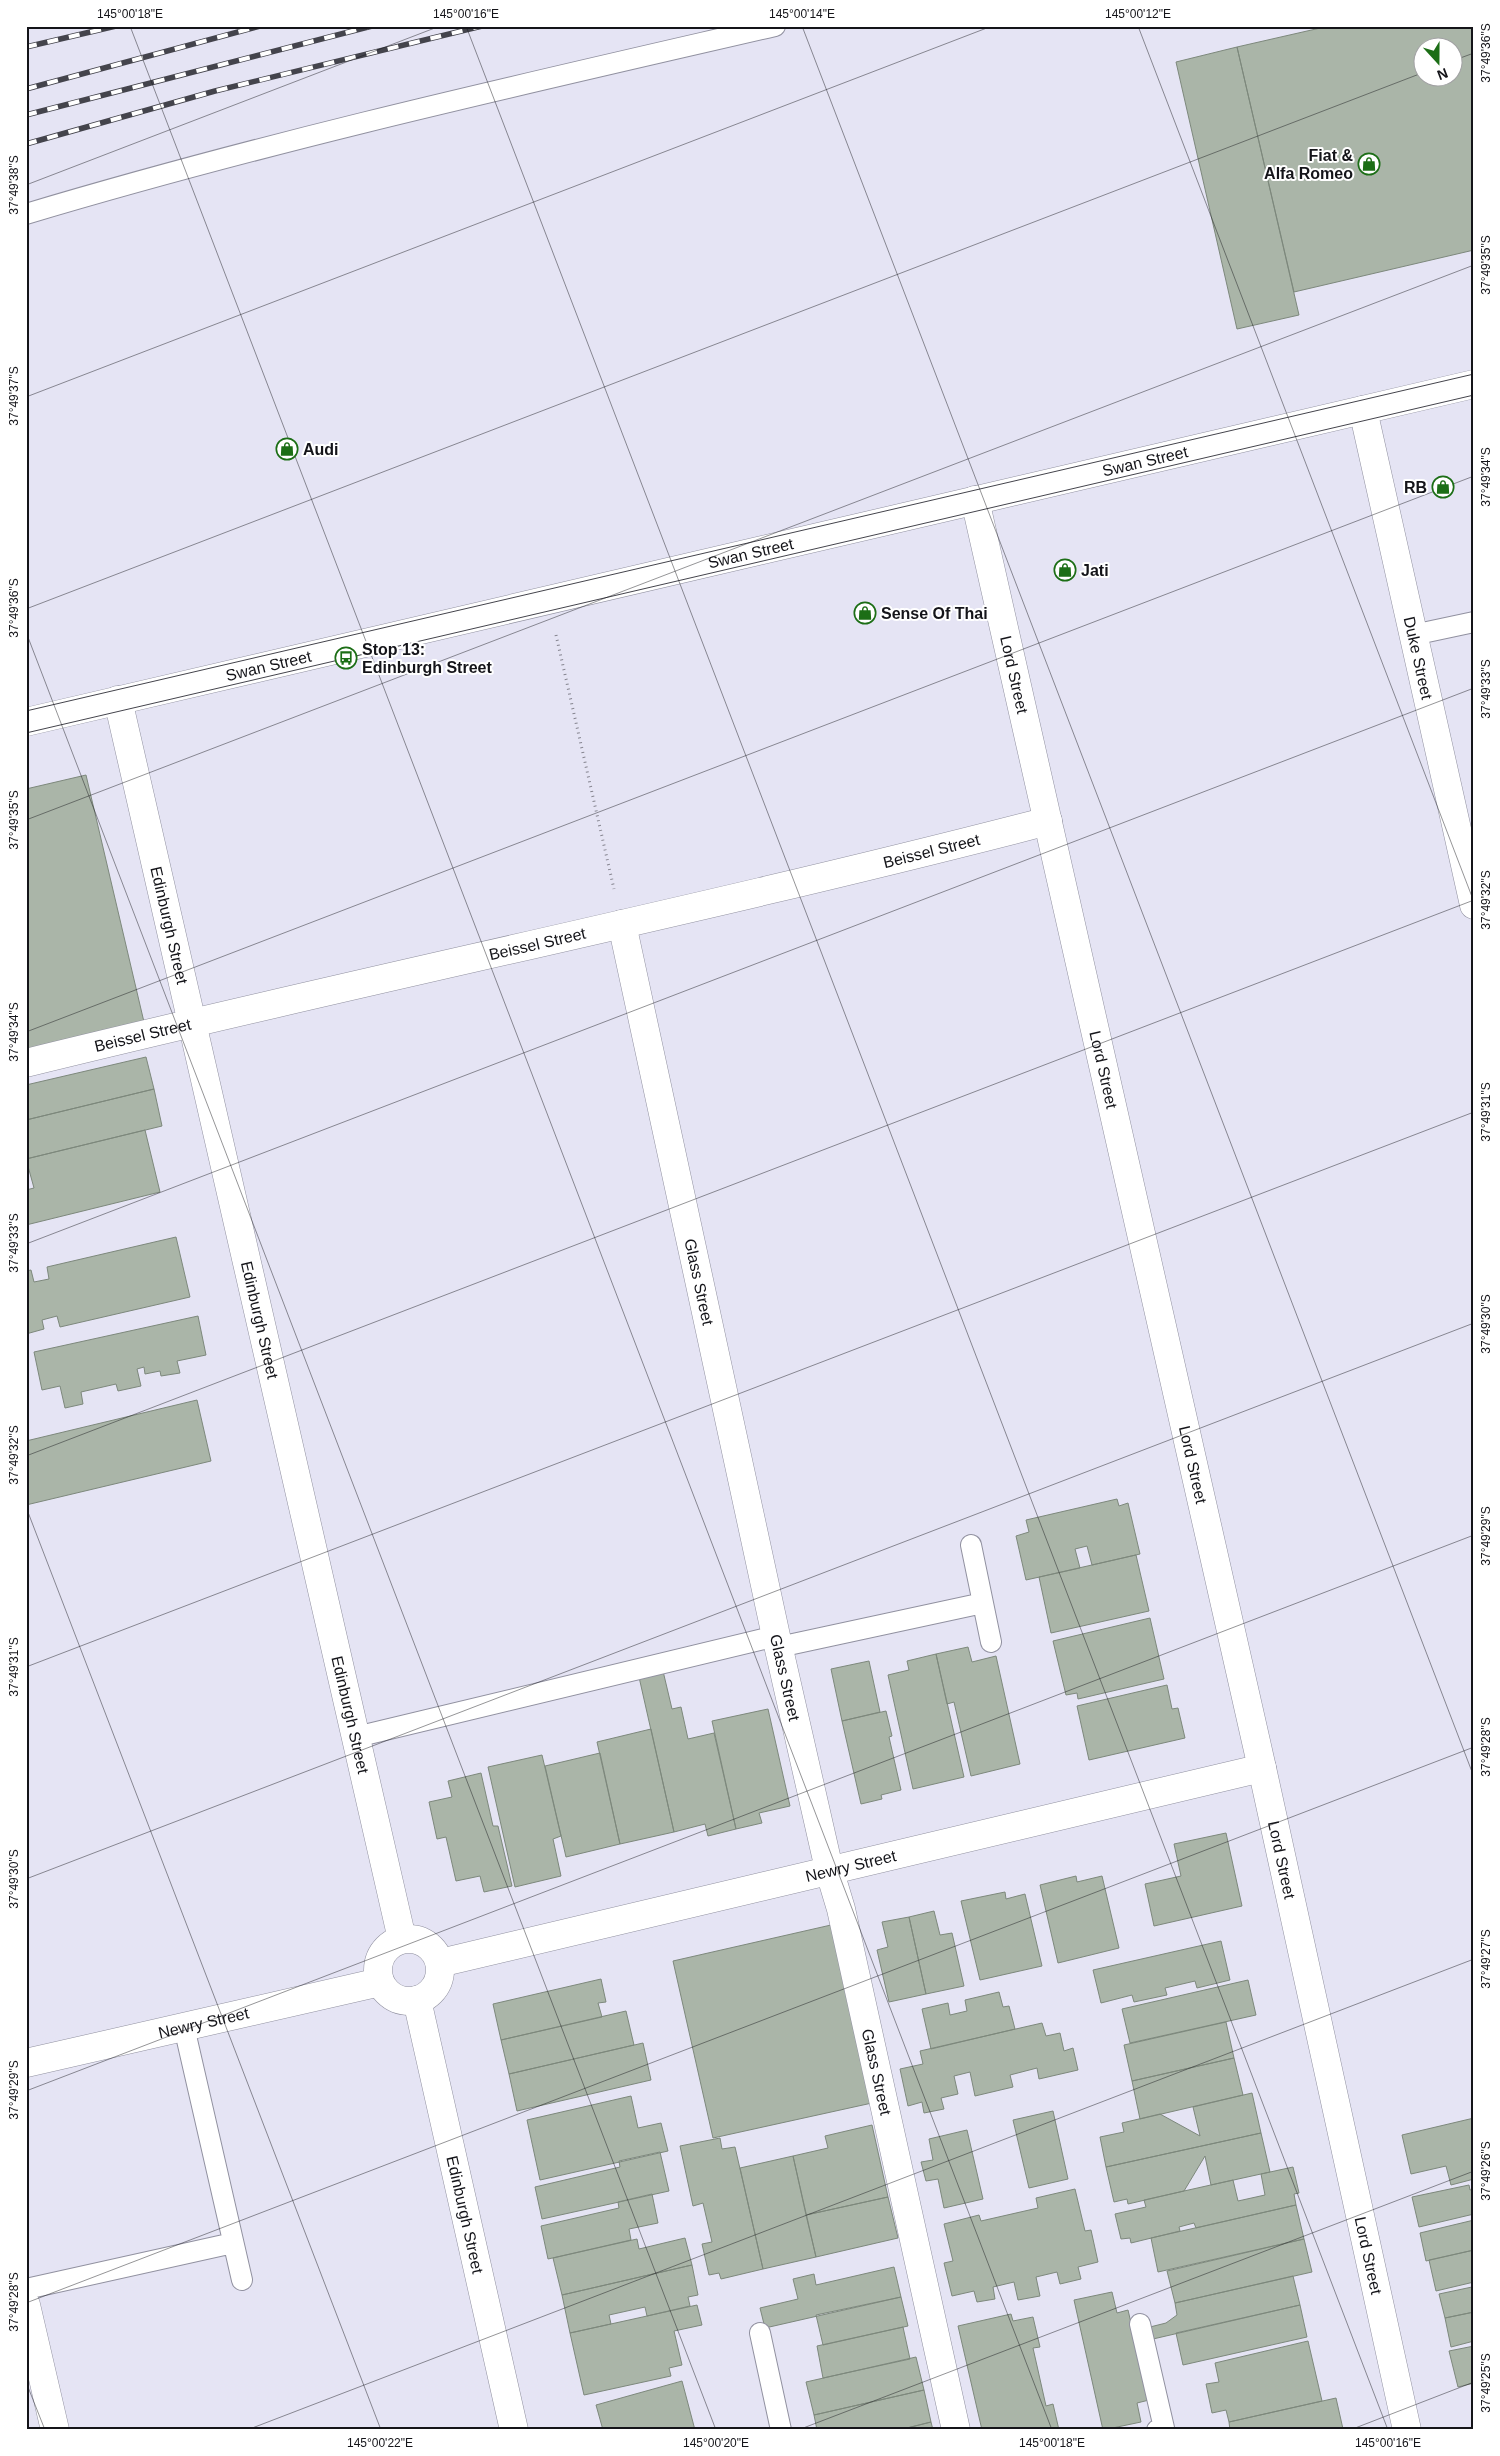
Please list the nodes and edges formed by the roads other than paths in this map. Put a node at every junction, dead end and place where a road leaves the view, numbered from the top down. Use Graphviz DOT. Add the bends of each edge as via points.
graph roads {
  1 [pos="775,26"];
  2 [pos="26,214"];
  3 [pos="1474,384"];
  4 [pos="1363,410"];
  5 [pos="975,500"];
  6 [pos="1474,622"];
  7 [pos="1413,635"];
  8 [pos="118,700"];
  9 [pos="26,722"];
  10 [pos="1048,821"];
  11 [pos="1474,905"];
  12 [pos="622,924"];
  13 [pos="192,1022"];
  14 [pos="26,1063"];
  15 [pos="971,1545"];
  16 [pos="983,1603"];
  17 [pos="777,1642"];
  18 [pos="991,1642"];
  19 [pos="356,1737"];
  20 [pos="1262,1768"];
  21 [pos="829,1869"];
  22 [pos="402,1939"];
  23 [pos="440,1963"];
  24 [pos="380,1982"];
  25 [pos="417,2000"];
  26 [pos="184,2027"];
  27 [pos="26,2063"];
  28 [pos="233,2243"];
  29 [pos="242,2280"];
  30 [pos="26,2289"];
  31 [pos="26,2305"];
  32 [pos="1140,2324"];
  33 [pos="760,2333"];
  34 [pos="55,2430"];
  35 [pos="514,2430"];
  36 [pos="781,2430"];
  37 [pos="956,2430"];
  38 [pos="1157,2430"];
  39 [pos="1407,2430"];
  1 -- 2 [label="lane" via="478,94 145,178"];
  3 -- 4 [label="street, Swan Street"];
  4 -- 5 [label="street, Swan Street"];
  4 -- 7 [label="street, Duke Street"];
  5 -- 8 [label="street, Swan Street"];
  5 -- 10 [label="street, Lord Street"];
  6 -- 7 [label="lane"];
  7 -- 11 [label="street, Duke Street"];
  8 -- 9 [label="street, Swan Street"];
  8 -- 13 [label="street, Edinburgh Street"];
  10 -- 12 [label="street, Beissel Street"];
  10 -- 20 [label="street, Lord Street"];
  12 -- 13 [label="street, Beissel Street"];
  12 -- 17 [label="street, Glass Street"];
  13 -- 14 [label="street, Beissel Street"];
  13 -- 19 [label="street, Edinburgh Street"];
  15 -- 16 [label="lane"];
  16 -- 17 [label="lane"];
  16 -- 18 [label="lane"];
  17 -- 19 [label="lane"];
  17 -- 21 [label="street, Glass Street"];
  19 -- 22 [label="street, Edinburgh Street"];
  20 -- 21 [label="street, Newry Street"];
  20 -- 39 [label="street, Lord Street"];
  21 -- 23 [label="street, Newry Street"];
  21 -- 37 [label="street, Glass Street" via="841,1909"];
  22 -- 23 [label="street" via="413,1938 432,1947"];
  22 -- 24 [label="street" via="384,1951 378,1971"];
  23 -- 25 [label="street" via="441,1974 437,1984 430,1993"];
  24 -- 25 [label="street" via="396,1998"];
  24 -- 26 [label="street, Newry Street"];
  25 -- 35 [label="street, Edinburgh Street"];
  26 -- 27 [label="street, Newry Street"];
  26 -- 28 [label="lane"];
  28 -- 29 [label="lane"];
  28 -- 30 [label="lane"];
  31 -- 34 [label="street"];
  32 -- 38 [label="lane" via="1164,2428"];
  33 -- 36 [label="lane"];
}
